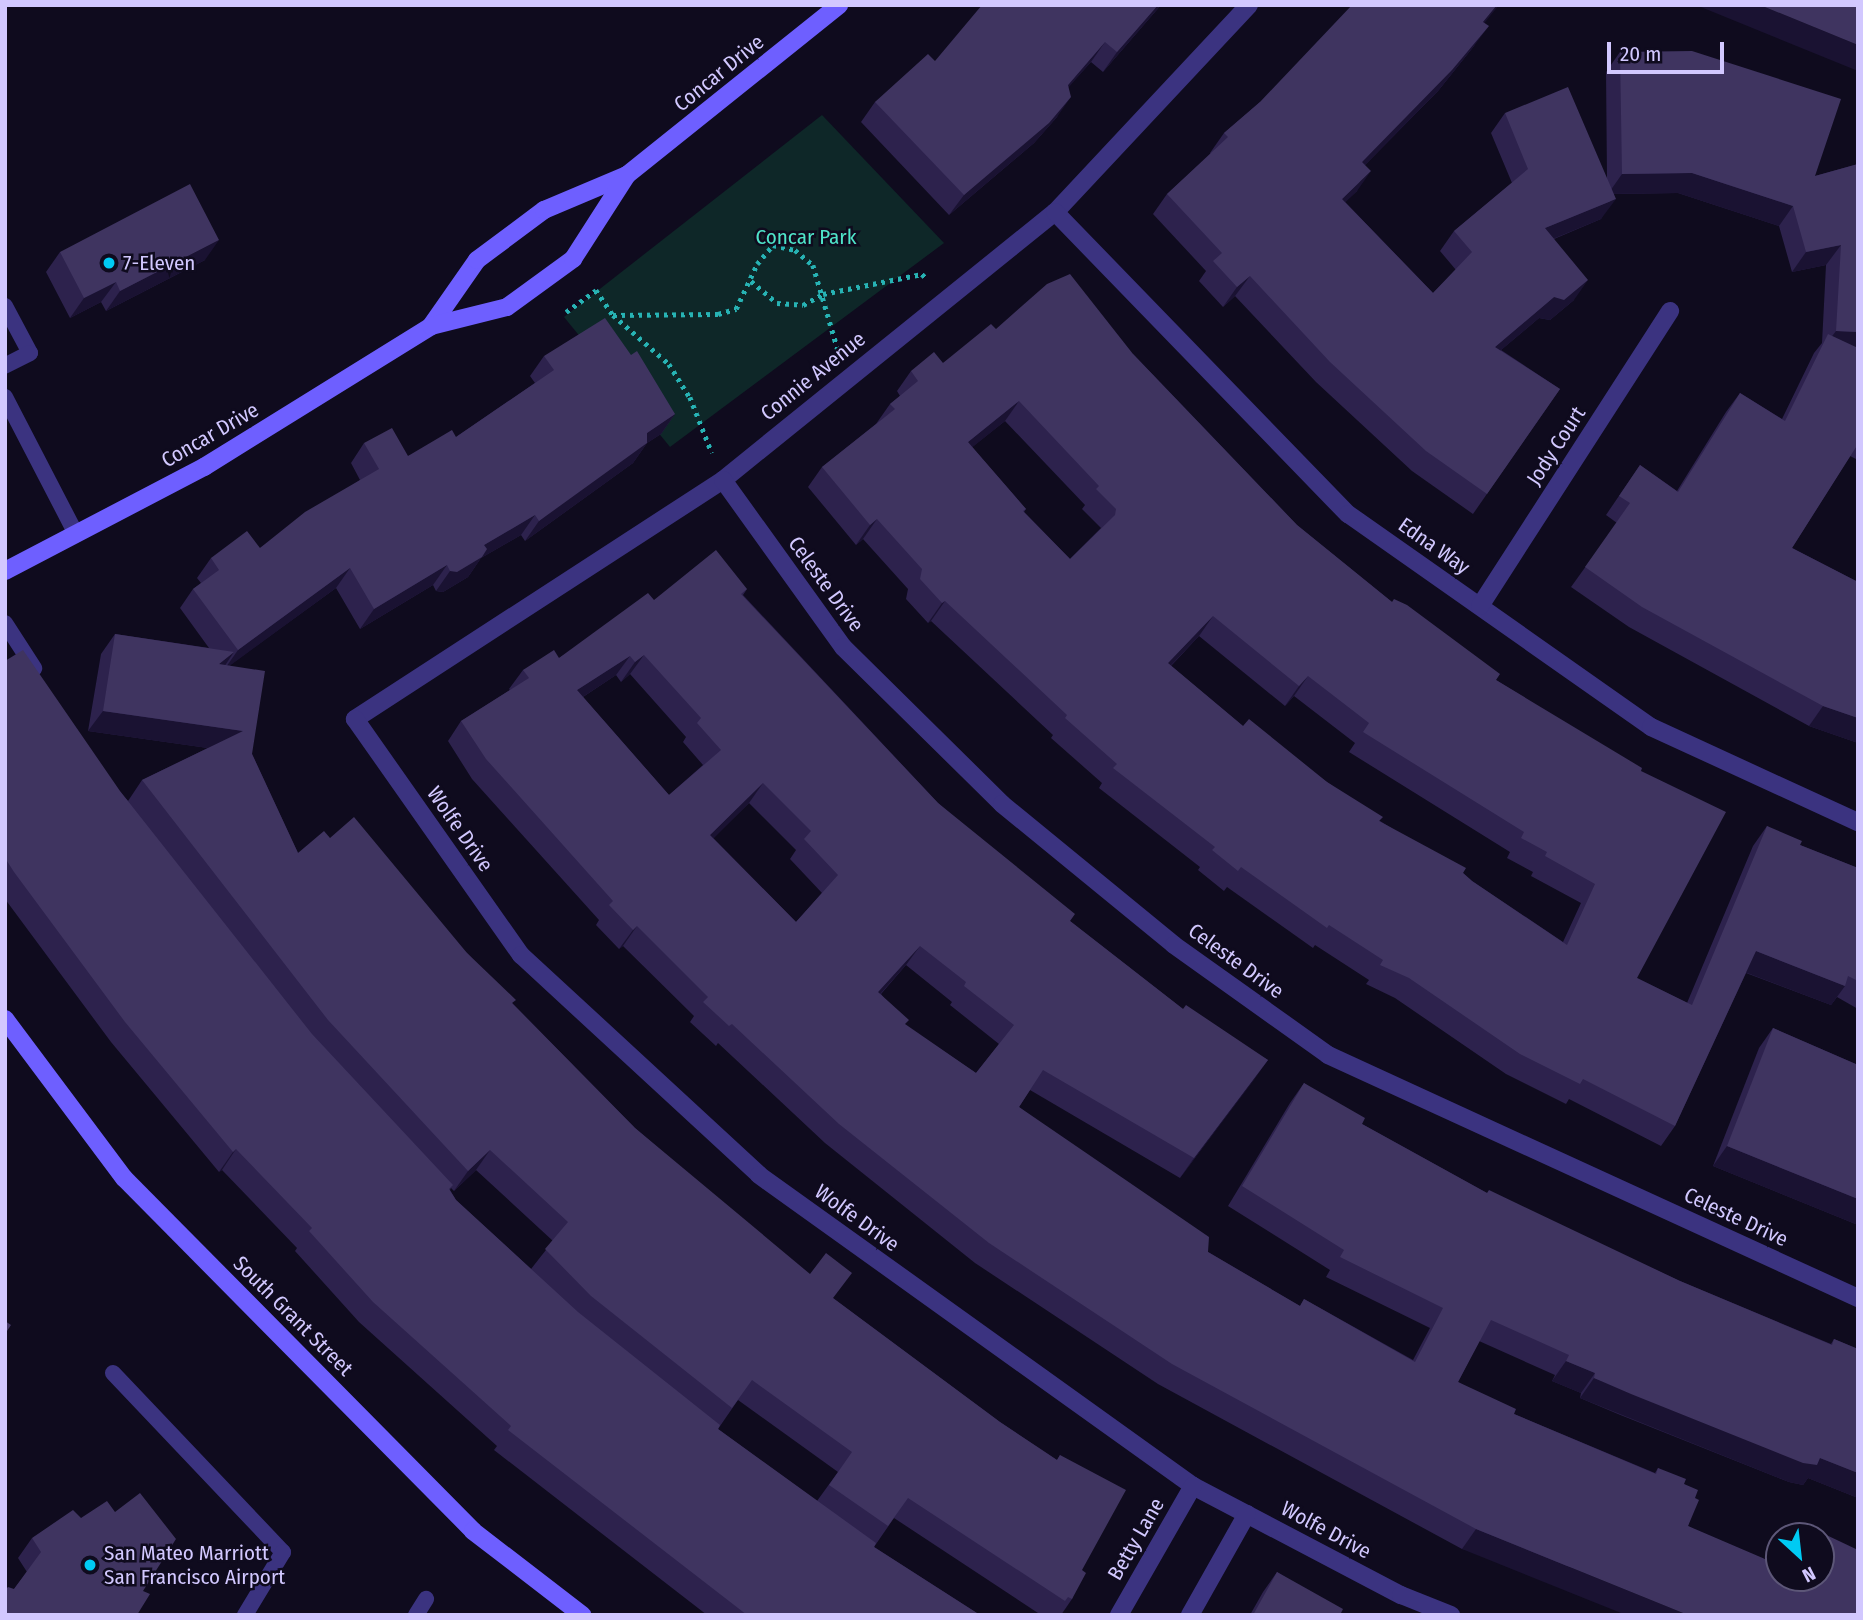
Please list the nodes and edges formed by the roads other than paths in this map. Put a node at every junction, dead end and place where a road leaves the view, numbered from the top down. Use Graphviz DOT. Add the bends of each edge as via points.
graph roads {
  1 [pos="839,5"];
  2 [pos="1249,5"];
  3 [pos="627,176"];
  4 [pos="1055,212"];
  5 [pos="5,306"];
  6 [pos="1670,311"];
  7 [pos="431,326"];
  8 [pos="5,366"];
  9 [pos="5,397"];
  10 [pos="723,480"];
  11 [pos="76,534"];
  12 [pos="5,571"];
  13 [pos="1480,606"];
  14 [pos="5,623"];
  15 [pos="42,681"];
  16 [pos="355,719"];
  17 [pos="1858,822"];
  18 [pos="5,1019"];
  19 [pos="1858,1298"];
  20 [pos="113,1373"];
  21 [pos="1193,1486"];
  22 [pos="1247,1514"];
  23 [pos="426,1599"];
  24 [pos="246,1615"];
  25 [pos="416,1615"];
  26 [pos="582,1615"];
  27 [pos="1119,1615"];
  28 [pos="1190,1615"];
  29 [pos="1451,1615"];
  1 -- 3 [label="main road, Concar Drive"];
  2 -- 4 [label="street, Connie Avenue"];
  3 -- 7 [label="main road, Concar Drive" via="544,210 477,260"];
  3 -- 7 [label="main road, Concar Drive" via="573,259 507,307"];
  4 -- 10 [label="street, Connie Avenue" via="845,377"];
  4 -- 13 [label="street, Edna Way" via="1348,514"];
  5 -- 8 [label="lane" via="30,354"];
  6 -- 13 [label="street, Jody Court"];
  7 -- 11 [label="main road, Concar Drive" via="204,467"];
  9 -- 11 [label="lane"];
  10 -- 16 [label="street, Connie Avenue"];
  10 -- 19 [label="street, Celeste Drive" via="843,647 1002,804 1174,945 1328,1055"];
  11 -- 12 [label="main road, Concar Drive"];
  13 -- 17 [label="street, Edna Way" via="1651,727"];
  14 -- 15 [label="lane"];
  16 -- 21 [label="street, Wolfe Drive" via="521,955 760,1175"];
  18 -- 26 [label="main road, South Grant Street" via="124,1178 473,1531"];
  20 -- 24 [label="lane" via="283,1552"];
  21 -- 22 [label="street, Wolfe Drive"];
  21 -- 27 [label="street, Betty Lane"];
  22 -- 28 [label="street"];
  22 -- 29 [label="street, Wolfe Drive" via="1401,1595"];
  23 -- 25 [label="lane"];
}
